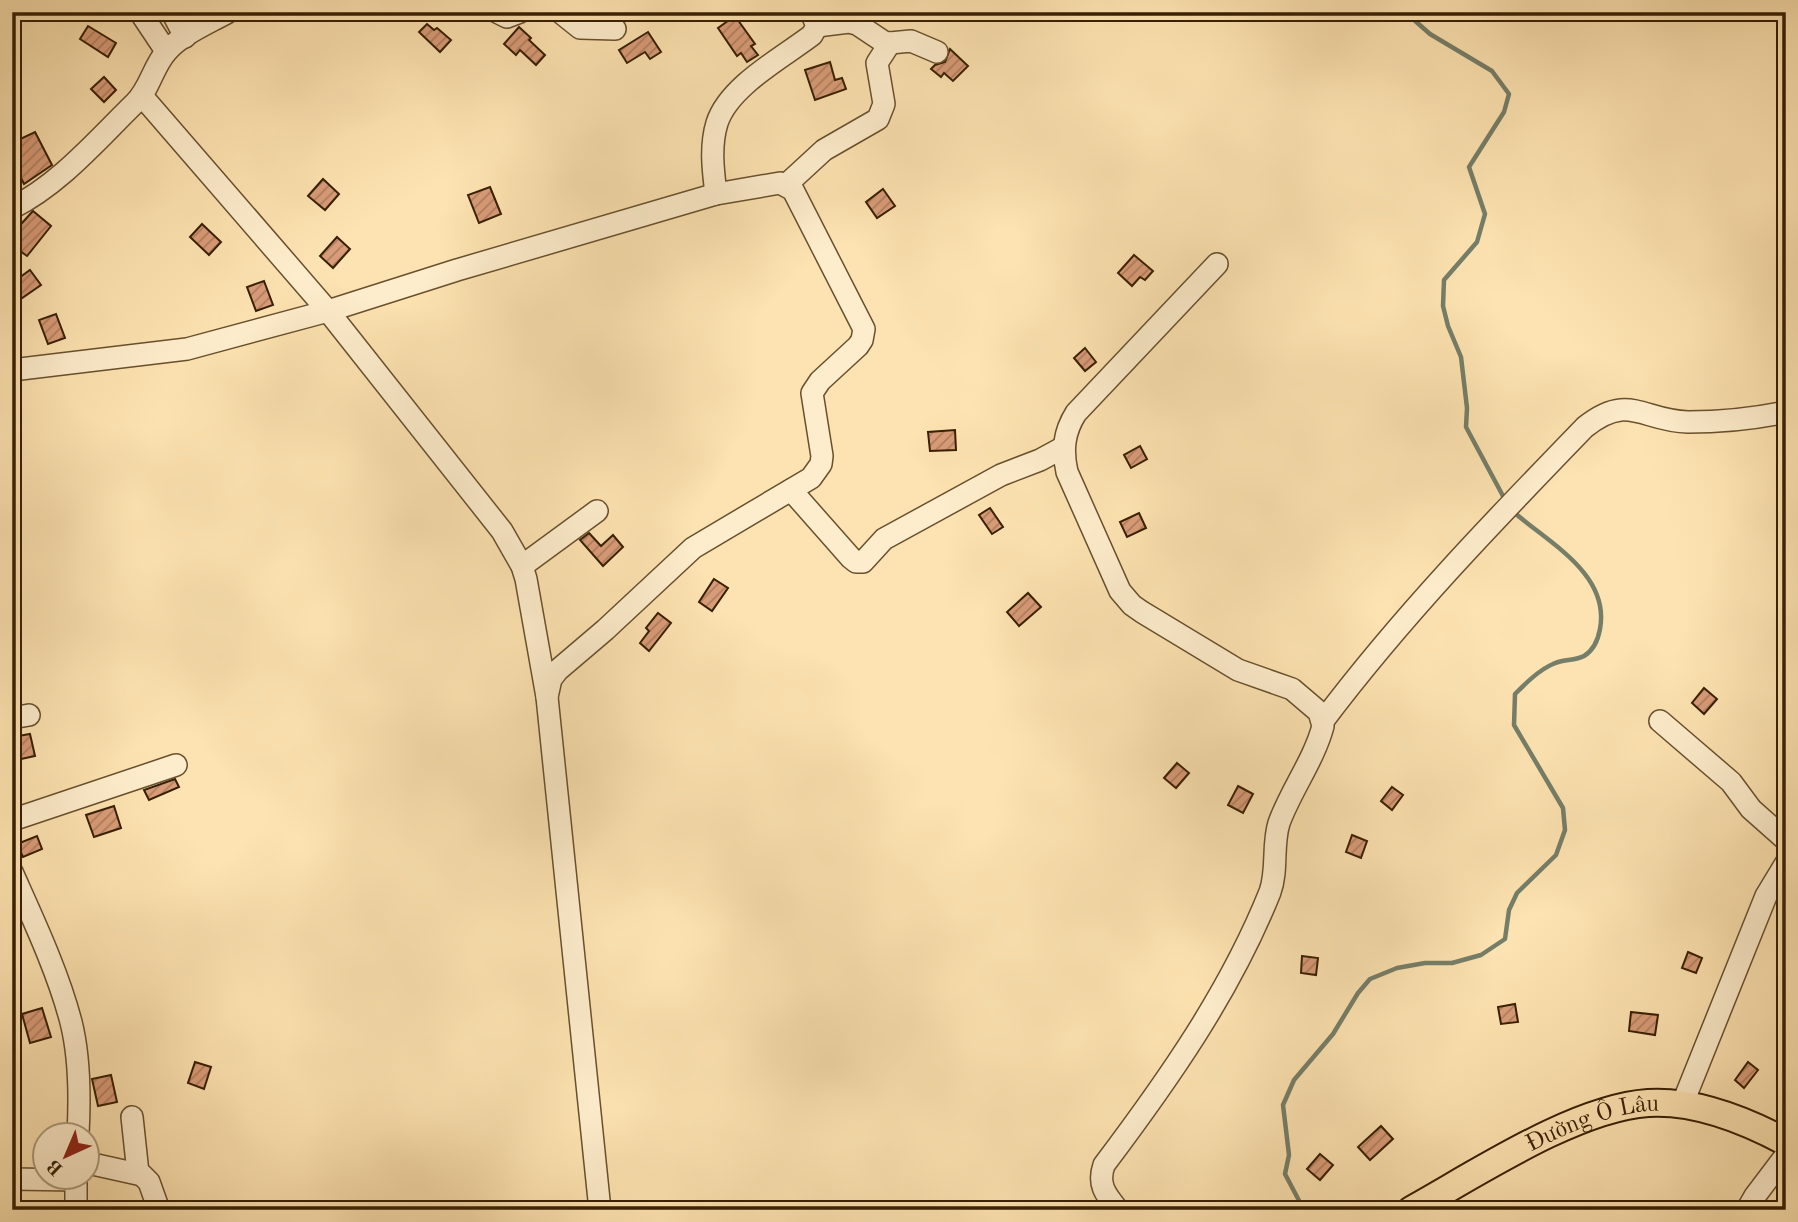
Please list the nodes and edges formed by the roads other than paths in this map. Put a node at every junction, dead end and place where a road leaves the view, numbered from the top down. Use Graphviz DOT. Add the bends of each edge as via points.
graph roads {
  1 [pos="140,12"];
  2 [pos="172,12"];
  3 [pos="228,12"];
  4 [pos="497,12"];
  5 [pos="520,12"];
  6 [pos="560,12"];
  7 [pos="814,19"];
  8 [pos="615,29"];
  9 [pos="185,37"];
  10 [pos="890,43"];
  11 [pos="166,51"];
  12 [pos="937,52"];
  13 [pos="142,96"];
  14 [pos="786,185"];
  15 [pos="716,194"];
  16 [pos="12,208"];
  17 [pos="1217,264"];
  18 [pos="328,311"];
  19 [pos="12,370"];
  20 [pos="1786,412"];
  21 [pos="1063,447"];
  22 [pos="791,490"];
  23 [pos="597,511"];
  24 [pos="522,566"];
  25 [pos="547,697"];
  26 [pos="1323,721"];
  27 [pos="1660,721"];
  28 [pos="176,765"];
  29 [pos="12,820"];
  30 [pos="1786,840"];
  31 [pos="1786,863"];
  32 [pos="12,872"];
  33 [pos="1682,1105"];
  34 [pos="132,1117"];
  35 [pos="78,1120"];
  36 [pos="1786,1142"];
  37 [pos="1786,1155"];
  38 [pos="102,1173"];
  39 [pos="138,1173"];
  40 [pos="32,1177"];
  41 [pos="12,1179"];
  42 [pos="78,1190"];
  43 [pos="76,1210"];
  44 [pos="159,1210"];
  45 [pos="600,1210"];
  46 [pos="1118,1210"];
  47 [pos="1411,1210"];
  48 [pos="1747,1210"];
  1 -- 11 [label="street"];
  2 -- 9 [label="street"];
  3 -- 9 [label="street"];
  4 -- 5 [label="street" via="507,17"];
  6 -- 8 [label="street" via="580,28"];
  7 -- 10 [label="street" via="857,24"];
  7 -- 15 [label="street" via="812,35 725,105 712,159"];
  9 -- 11 [label="street"];
  10 -- 12 [label="street" via="911,41"];
  10 -- 14 [label="street" via="877,63 884,104 878,118 824,150"];
  11 -- 13 [label="street"];
  13 -- 16 [label="street" via="56,179"];
  13 -- 18 [label="street"];
  14 -- 15 [label="street"];
  14 -- 22 [label="street" via="793,190 864,329 858,346 812,393 821,464 811,478"];
  15 -- 18 [label="street"];
  17 -- 21 [label="street" via="1076,413"];
  18 -- 19 [label="street" via="187,349"];
  18 -- 24 [label="street" via="502,531"];
  20 -- 26 [label="street" via="1688,422 1632,410 1608,411 1598,417 1435,584"];
  21 -- 22 [label="street" via="884,539 863,562 851,558"];
  21 -- 26 [label="street" via="1067,472 1126,599 1238,670 1292,689"];
  22 -- 25 [label="street" via="693,548 558,670"];
  23 -- 24 [label="street"];
  24 -- 25 [label="street"];
  25 -- 45 [label="street"];
  26 -- 46 [label="street" via="1280,820 1270,891 1240,957 1175,1069 1104,1165 1101,1183"];
  27 -- 30 [label="street" via="1731,782 1751,809"];
  28 -- 29 [label="street"];
  31 -- 33 [label="street" via="1766,896"];
  32 -- 35 [label="street" via="70,1021 76,1048"];
  33 -- 36 [label="main road, Đường Ô Lâu" via="1754,1125"];
  33 -- 47 [label="main road, Đường Ô Lâu" via="1612,1108 1526,1146"];
  34 -- 39 [label="street"];
  37 -- 48 [label="street"];
  38 -- 39 [label="street"];
  39 -- 44 [label="street" via="149,1182"];
  40 -- 41 [label="street"];
  42 -- 43 [label="street"];
}
